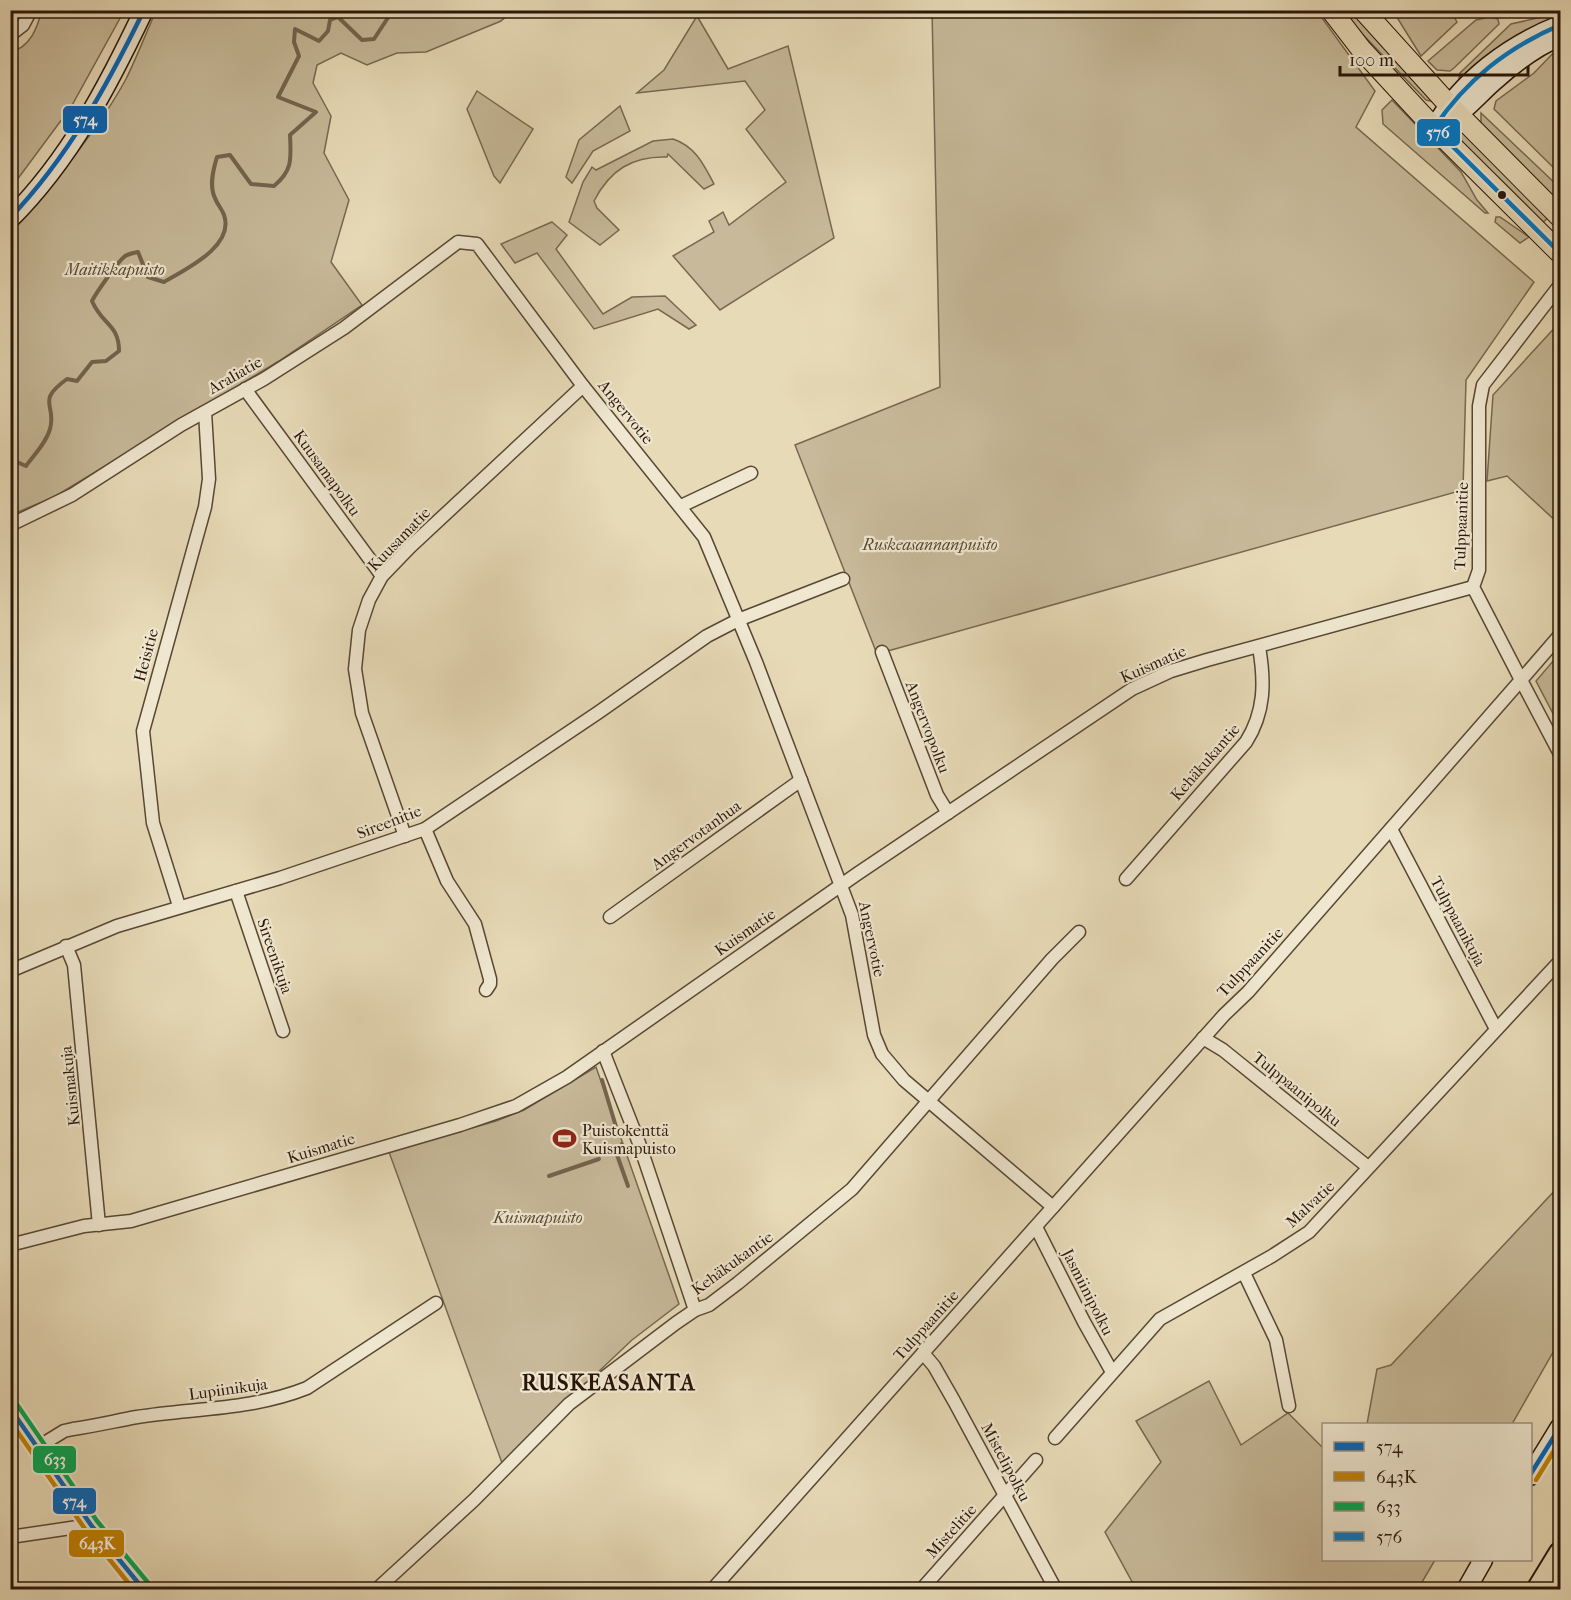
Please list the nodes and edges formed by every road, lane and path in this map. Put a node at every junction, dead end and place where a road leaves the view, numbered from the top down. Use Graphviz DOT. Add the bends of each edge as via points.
graph roads {
  1 [pos="30,10"];
  2 [pos="144,10"];
  3 [pos="1331,10"];
  4 [pos="1363,10"];
  5 [pos="1560,25"];
  6 [pos="10,35"];
  7 [pos="1560,37"];
  8 [pos="1454,110"];
  9 [pos="1434,128"];
  10 [pos="1560,217"];
  11 [pos="10,219"];
  12 [pos="466,241"];
  13 [pos="1560,254"];
  14 [pos="1560,285"];
  15 [pos="583,386"];
  16 [pos="245,389"];
  17 [pos="205,412"];
  18 [pos="751,473"];
  19 [pos="681,506"];
  20 [pos="10,525"];
  21 [pos="382,576"];
  22 [pos="843,579"];
  23 [pos="1473,587"];
  24 [pos="738,620"];
  25 [pos="1560,635"];
  26 [pos="1259,647"];
  27 [pos="882,652"];
  28 [pos="1521,680"];
  29 [pos="1560,754"];
  30 [pos="801,780"];
  31 [pos="948,813"];
  32 [pos="425,829"];
  33 [pos="1391,829"];
  34 [pos="405,836"];
  35 [pos="1126,879"];
  36 [pos="842,885"];
  37 [pos="236,891"];
  38 [pos="178,906"];
  39 [pos="610,917"];
  40 [pos="1079,932"];
  41 [pos="66,946"];
  42 [pos="1560,961"];
  43 [pos="10,971"];
  44 [pos="486,990"];
  45 [pos="1496,1029"];
  46 [pos="283,1031"];
  47 [pos="1203,1038"];
  48 [pos="603,1051"];
  49 [pos="930,1102"];
  50 [pos="1368,1167"];
  51 [pos="1053,1207"];
  52 [pos="99,1225"];
  53 [pos="1036,1227"];
  54 [pos="10,1245"];
  55 [pos="1244,1273"];
  56 [pos="436,1303"];
  57 [pos="695,1310"];
  58 [pos="922,1353"];
  59 [pos="1112,1372"];
  60 [pos="1289,1406"];
  61 [pos="10,1407"];
  62 [pos="1560,1427"];
  63 [pos="1055,1438"];
  64 [pos="38,1447"];
  65 [pos="1036,1460"];
  66 [pos="1532,1473"];
  67 [pos="1005,1495"];
  68 [pos="91,1525"];
  69 [pos="10,1537"];
  70 [pos="1560,1554"];
  71 [pos="1482,1561"];
  72 [pos="144,1590"];
  73 [pos="376,1590"];
  74 [pos="712,1590"];
  75 [pos="921,1590"];
  76 [pos="1056,1590"];
  77 [pos="1466,1590"];
  78 [pos="1538,1590"];
  1 -- 6 [label="street" via="23,25"];
  2 -- 11 [label="main road" via="107,89 67,150"];
  3 -- 9 [label="main road" via="1361,49"];
  4 -- 8 [label="main road"];
  5 -- 8 [label="main road" via="1503,54"];
  7 -- 8 [label="main road" via="1546,42"];
  8 -- 9 [label="main road"];
  8 -- 10 [label="main road"];
  9 -- 13 [label="main road"];
  12 -- 15 [label="street, Angervotie" via="477,244"];
  12 -- 16 [label="street, Araliatie" via="458,242 344,328"];
  14 -- 23 [label="street, Tulppaanitie" via="1483,385 1479,406 1479,570"];
  15 -- 19 [label="street, Angervotie"];
  15 -- 21 [label="street, Kuusamatie"];
  16 -- 17 [label="street, Araliatie"];
  16 -- 21 [label="street, Kuusamapolku"];
  17 -- 20 [label="street, Araliatie" via="72,495"];
  17 -- 38 [label="street, Heisitie" via="209,479 206,507 143,730 153,823"];
  18 -- 19 [label="street"];
  19 -- 24 [label="street, Angervotie" via="704,537"];
  21 -- 34 [label="street, Kuusamatie" via="359,630 356,669 362,713"];
  22 -- 24 [label="street"];
  23 -- 26 [label="street, Kuismatie"];
  23 -- 28 [label="street, Tulppaanitie"];
  24 -- 30 [label="street, Angervotie"];
  24 -- 32 [label="street, Sireenitie" via="707,636"];
  25 -- 28 [label="street"];
  26 -- 31 [label="street, Kuismatie" via="1171,671 1132,689"];
  26 -- 35 [label="street, Kehäkukantie" via="1263,687 1257,726"];
  27 -- 31 [label="street, Angervopolku" via="937,795"];
  28 -- 29 [label="street"];
  28 -- 33 [label="street, Tulppaanitie"];
  30 -- 36 [label="street, Angervotie"];
  30 -- 39 [label="street, Angervotanhua"];
  31 -- 36 [label="street, Kuismatie"];
  32 -- 34 [label="street, Sireenitie"];
  32 -- 44 [label="street" via="447,881 475,924 490,979"];
  33 -- 45 [label="street, Tulppaanikuja"];
  33 -- 47 [label="street, Tulppaanitie"];
  34 -- 37 [label="street, Sireenitie"];
  36 -- 48 [label="street, Kuismatie"];
  36 -- 49 [label="street, Angervotie" via="852,915 874,1035 882,1054"];
  37 -- 38 [label="street, Sireenitie"];
  37 -- 46 [label="street, Sireenikuja"];
  38 -- 41 [label="street, Sireenitie"];
  40 -- 49 [label="street, Kehäkukantie"];
  41 -- 43 [label="street, Sireenitie"];
  41 -- 52 [label="street, Kuismakuja" via="74,965"];
  42 -- 45 [label="street, Malvatie"];
  45 -- 50 [label="street, Malvatie"];
  47 -- 50 [label="street, Tulppaanipolku"];
  47 -- 51 [label="street, Tulppaanitie"];
  48 -- 52 [label="street, Kuismatie" via="523,1102 460,1125 131,1221"];
  48 -- 57 [label="street" via="639,1143"];
  49 -- 51 [label="street, Angervotie"];
  49 -- 57 [label="street, Kehäkukantie" via="852,1189 738,1283 709,1305"];
  50 -- 55 [label="street, Malvatie" via="1309,1232"];
  51 -- 53 [label="street, Tulppaanitie"];
  52 -- 54 [label="street, Kuismatie"];
  53 -- 58 [label="street, Tulppaanitie"];
  53 -- 59 [label="street, Jasmiinipolku"];
  55 -- 59 [label="street, Malvatie" via="1165,1316"];
  55 -- 60 [label="street" via="1276,1340"];
  56 -- 64 [label="street, Lupiinikuja" via="307,1388 290,1395 255,1404 137,1417 73,1429"];
  57 -- 73 [label="street, Kehäkukantie" via="569,1404 474,1500"];
  58 -- 67 [label="street, Mistelipolku" via="934,1366"];
  58 -- 74 [label="street, Tulppaanitie"];
  59 -- 63 [label="street, Malvatie"];
  61 -- 64 [label="main road"];
  62 -- 66 [label="main road"];
  64 -- 68 [label="main road"];
  65 -- 67 [label="street"];
  67 -- 75 [label="street, Mistelitie"];
  67 -- 76 [label="street, Mistelipolku"];
  68 -- 69 [label="street"];
  68 -- 72 [label="main road"];
  70 -- 78 [label="highway"];
  71 -- 77 [label="main road"];
}
